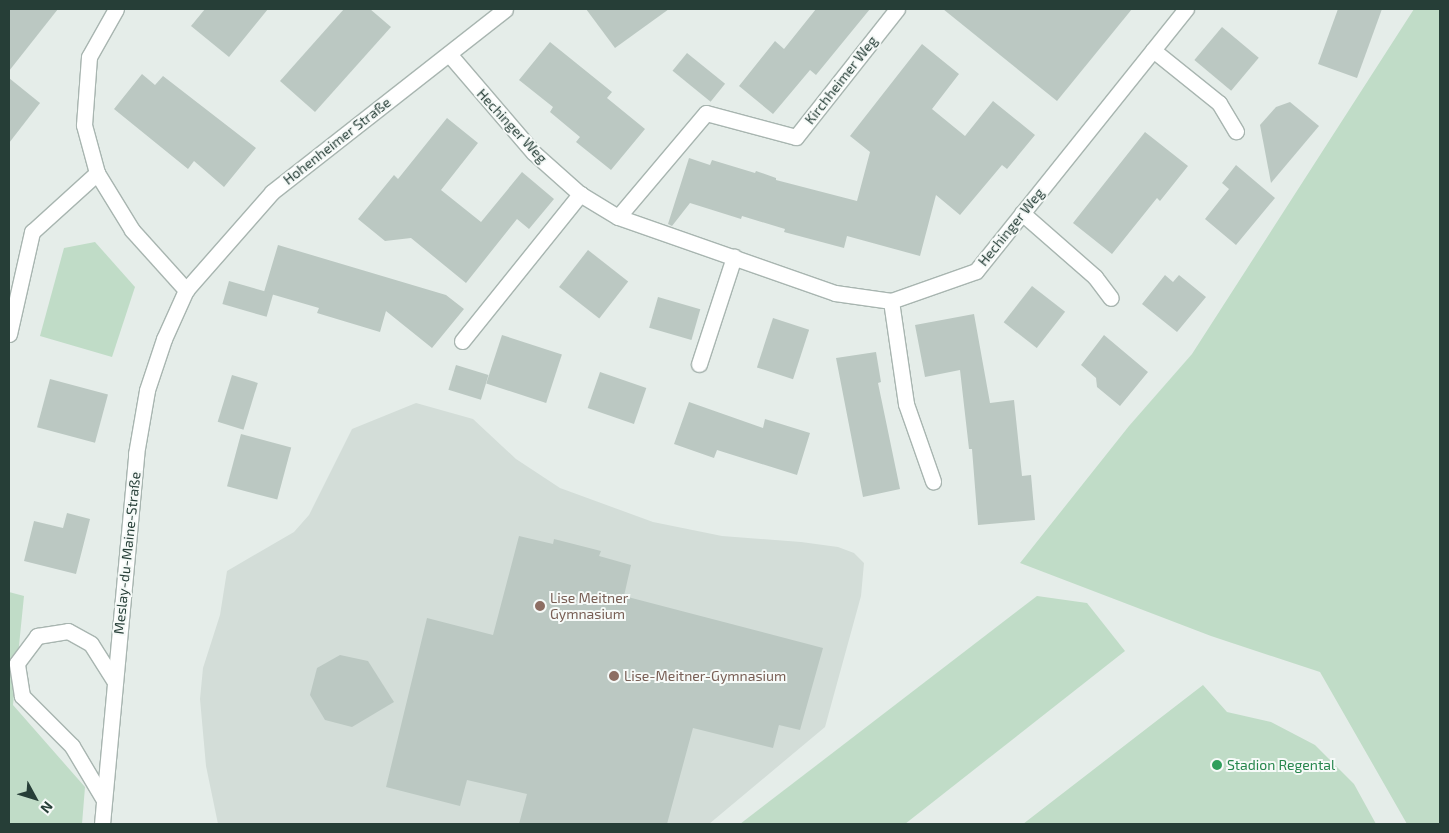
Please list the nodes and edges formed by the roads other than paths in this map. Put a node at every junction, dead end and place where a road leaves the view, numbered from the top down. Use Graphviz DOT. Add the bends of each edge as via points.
graph roads {
  1 [pos="116,9"];
  2 [pos="505,9"];
  3 [pos="897,9"];
  4 [pos="1186,9"];
  5 [pos="1153,50"];
  6 [pos="449,54"];
  7 [pos="1236,131"];
  8 [pos="97,173"];
  9 [pos="580,194"];
  10 [pos="1022,213"];
  11 [pos="618,217"];
  12 [pos="734,258"];
  13 [pos="186,290"];
  14 [pos="1111,298"];
  15 [pos="891,301"];
  16 [pos="9,334"];
  17 [pos="462,341"];
  18 [pos="699,364"];
  19 [pos="933,481"];
  20 [pos="114,682"];
  21 [pos="104,800"];
  22 [pos="102,824"];
  1 -- 8 [label="street" via="89,57 84,125"];
  2 -- 6 [label="street, Hohenheimer Straße"];
  3 -- 11 [label="street, Kirchheimer Weg" via="796,137 706,113"];
  4 -- 5 [label="street, Hechinger Weg"];
  5 -- 7 [label="street" via="1219,103"];
  5 -- 10 [label="street, Hechinger Weg"];
  6 -- 9 [label="street, Hechinger Weg" via="534,153"];
  6 -- 13 [label="street, Hohenheimer Straße" via="272,192"];
  8 -- 13 [label="street" via="132,230"];
  8 -- 16 [label="street" via="32,232"];
  9 -- 11 [label="street, Hechinger Weg"];
  9 -- 17 [label="street"];
  10 -- 14 [label="street" via="1095,277"];
  10 -- 15 [label="street, Hechinger Weg" via="976,271"];
  11 -- 12 [label="street, Hechinger Weg"];
  12 -- 15 [label="street, Hechinger Weg" via="835,293"];
  12 -- 18 [label="street"];
  13 -- 20 [label="street, Meslay-du-Maine-Straße" via="164,339 143,411"];
  15 -- 19 [label="street" via="906,404"];
  20 -- 21 [label="street, Meslay-du-Maine-Straße"];
  20 -- 21 [label="street" via="91,644 68,632 37,636 17,663 22,696 72,746"];
  21 -- 22 [label="street, Meslay-du-Maine-Straße"];
}
